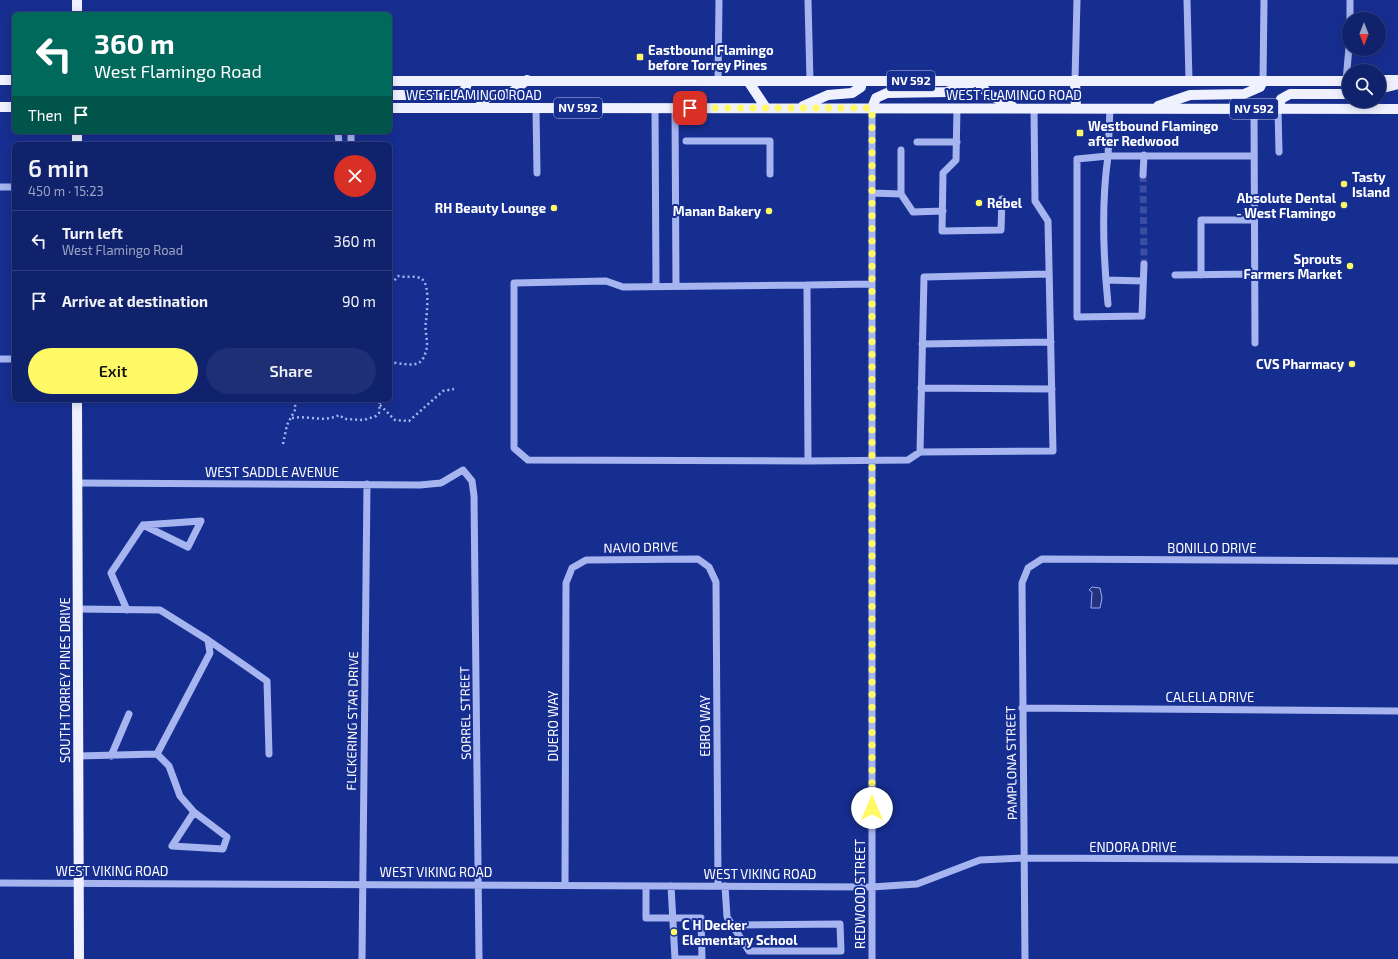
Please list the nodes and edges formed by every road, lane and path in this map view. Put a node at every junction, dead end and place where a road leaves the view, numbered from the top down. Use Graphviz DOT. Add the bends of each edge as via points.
graph roads {
  1 [pos="77,0"];
  2 [pos="719,0"];
  3 [pos="808,0"];
  4 [pos="1077,0"];
  5 [pos="1187,0"];
  6 [pos="1264,0"];
  7 [pos="1350,0"];
  8 [pos="77,12"];
  9 [pos="1350,12"];
  10 [pos="0,80"];
  11 [pos="12,80"];
  12 [pos="527,80"];
  13 [pos="1075,80"];
  14 [pos="1189,80"];
  15 [pos="1386,80"];
  16 [pos="1398,80"];
  17 [pos="392,81"];
  18 [pos="468,81"];
  19 [pos="718,81"];
  20 [pos="748,81"];
  21 [pos="810,81"];
  22 [pos="862,81"];
  23 [pos="977,81"];
  24 [pos="1263,81"];
  25 [pos="1342,81"];
  26 [pos="1398,84"];
  27 [pos="1386,87"];
  28 [pos="1342,94"];
  29 [pos="392,95"];
  30 [pos="0,107"];
  31 [pos="12,107"];
  32 [pos="392,108"];
  33 [pos="479,108"];
  34 [pos="536,108"];
  35 [pos="655,108"];
  36 [pos="675,108"];
  37 [pos="766,108"];
  38 [pos="799,108"];
  39 [pos="872,108"];
  40 [pos="958,108"];
  41 [pos="1016,108"];
  42 [pos="1034,108"];
  43 [pos="1076,108"];
  44 [pos="1110,108"];
  45 [pos="1151,108"];
  46 [pos="1254,109"];
  47 [pos="1278,109"];
  48 [pos="1398,109"];
  49 [pos="686,141"];
  50 [pos="917,142"];
  51 [pos="957,142"];
  52 [pos="901,150"];
  53 [pos="1279,152"];
  54 [pos="1144,155"];
  55 [pos="1108,156"];
  56 [pos="1254,156"];
  57 [pos="537,173"];
  58 [pos="770,174"];
  59 [pos="1143,175"];
  60 [pos="0,187"];
  61 [pos="12,187"];
  62 [pos="872,193"];
  63 [pos="901,194"];
  64 [pos="1002,199"];
  65 [pos="942,211"];
  66 [pos="1254,220"];
  67 [pos="1144,264"];
  68 [pos="1050,274"];
  69 [pos="1254,274"];
  70 [pos="1175,275"];
  71 [pos="1201,275"];
  72 [pos="1106,280"];
  73 [pos="392,281"];
  74 [pos="1143,281"];
  75 [pos="872,284"];
  76 [pos="807,285"];
  77 [pos="656,286"];
  78 [pos="676,286"];
  79 [pos="1108,304"];
  80 [pos="1051,342"];
  81 [pos="1255,343"];
  82 [pos="922,344"];
  83 [pos="0,359"];
  84 [pos="12,359"];
  85 [pos="392,362"];
  86 [pos="921,388"];
  87 [pos="454,389"];
  88 [pos="1052,389"];
  89 [pos="77,402"];
  90 [pos="294,402"];
  91 [pos="380,405"];
  92 [pos="292,418"];
  93 [pos="283,444"];
  94 [pos="920,452"];
  95 [pos="872,460"];
  96 [pos="808,461"];
  97 [pos="463,470"];
  98 [pos="77,483"];
  99 [pos="367,484"];
  100 [pos="143,525"];
  101 [pos="1398,561"];
  102 [pos="710,567"];
  103 [pos="572,568"];
  104 [pos="1028,568"];
  105 [pos="78,609"];
  106 [pos="127,610"];
  107 [pos="208,640"];
  108 [pos="1022,708"];
  109 [pos="1398,711"];
  110 [pos="129,714"];
  111 [pos="157,754"];
  112 [pos="269,754"];
  113 [pos="78,756"];
  114 [pos="111,756"];
  115 [pos="194,812"];
  116 [pos="1024,858"];
  117 [pos="1398,860"];
  118 [pos="0,883"];
  119 [pos="78,883"];
  120 [pos="362,884"];
  121 [pos="478,885"];
  122 [pos="565,885"];
  123 [pos="646,886"];
  124 [pos="672,886"];
  125 [pos="721,886"];
  126 [pos="872,887"];
  127 [pos="673,919"];
  128 [pos="732,925"];
  129 [pos="833,951"];
  130 [pos="79,959"];
  131 [pos="362,959"];
  132 [pos="479,959"];
  133 [pos="833,959"];
  134 [pos="872,959"];
  135 [pos="1024,959"];
  1 -- 8 [label="main road"];
  2 -- 19 [label="street"];
  3 -- 21 [label="street"];
  4 -- 13 [label="street"];
  5 -- 14 [label="street"];
  6 -- 24 [label="street"];
  7 -- 9 [label="street"];
  10 -- 11 [label="main road"];
  12 -- 18 [label="main road, WEST FLAMINGO ROAD / NV 592"];
  12 -- 19 [label="main road, WEST FLAMINGO ROAD / NV 592"];
  12 -- 33 [label="main road" via="510,94 486,97"];
  13 -- 14 [label="main road, WEST FLAMINGO ROAD / NV 592"];
  13 -- 23 [label="main road, WEST FLAMINGO ROAD / NV 592"];
  13 -- 43 [label="main road"];
  14 -- 24 [label="main road, WEST FLAMINGO ROAD / NV 592"];
  15 -- 16 [label="main road"];
  17 -- 18 [label="main road, WEST FLAMINGO ROAD / NV 592"];
  18 -- 29 [label="main road" via="464,92 456,95"];
  19 -- 20 [label="main road, WEST FLAMINGO ROAD / NV 592"];
  20 -- 21 [label="main road, WEST FLAMINGO ROAD / NV 592"];
  20 -- 37 [label="main road"];
  21 -- 22 [label="main road, WEST FLAMINGO ROAD / NV 592"];
  22 -- 23 [label="main road, WEST FLAMINGO ROAD / NV 592"];
  22 -- 38 [label="main road" via="861,87 852,93 828,95"];
  23 -- 39 [label="main road" via="947,92 887,93 876,98"];
  23 -- 41 [label="main road" via="988,94"];
  24 -- 25 [label="main road, WEST FLAMINGO ROAD / NV 592"];
  24 -- 45 [label="main road" via="1260,87 1244,94 1190,95"];
  26 -- 27 [label="main road"];
  28 -- 47 [label="main road" via="1290,94 1281,99"];
  30 -- 31 [label="main road"];
  32 -- 33 [label="main road, WEST FLAMINGO ROAD / NV 592"];
  33 -- 34 [label="main road, WEST FLAMINGO ROAD / NV 592"];
  34 -- 35 [label="main road, WEST FLAMINGO ROAD / NV 592"];
  34 -- 57 [label="street"];
  35 -- 36 [label="main road, WEST FLAMINGO ROAD / NV 592"];
  35 -- 77 [label="street"];
  36 -- 37 [label="main road, WEST FLAMINGO ROAD / NV 592"];
  36 -- 78 [label="street"];
  37 -- 38 [label="main road, WEST FLAMINGO ROAD / NV 592"];
  38 -- 39 [label="main road, WEST FLAMINGO ROAD / NV 592"];
  39 -- 40 [label="main road, WEST FLAMINGO ROAD / NV 592"];
  39 -- 62 [label="street, REDWOOD STREET"];
  40 -- 41 [label="main road, WEST FLAMINGO ROAD / NV 592"];
  40 -- 51 [label="street"];
  41 -- 42 [label="main road, WEST FLAMINGO ROAD / NV 592"];
  42 -- 43 [label="main road, WEST FLAMINGO ROAD / NV 592"];
  42 -- 68 [label="street" via="1035,201 1048,221"];
  43 -- 44 [label="main road, WEST FLAMINGO ROAD / NV 592"];
  44 -- 45 [label="main road, WEST FLAMINGO ROAD / NV 592"];
  44 -- 55 [label="street"];
  45 -- 46 [label="main road, WEST FLAMINGO ROAD / NV 592"];
  46 -- 47 [label="main road, WEST FLAMINGO ROAD / NV 592"];
  46 -- 56 [label="street"];
  47 -- 48 [label="main road, WEST FLAMINGO ROAD / NV 592"];
  47 -- 53 [label="street"];
  49 -- 58 [label="street" via="770,141"];
  50 -- 51 [label="street"];
  51 -- 65 [label="street" via="956,160 943,173"];
  52 -- 63 [label="street"];
  54 -- 55 [label="street"];
  54 -- 56 [label="street"];
  54 -- 59 [label="street"];
  55 -- 72 [label="street" via="1103,192 1103,254"];
  55 -- 74 [label="street" via="1077,159 1077,317 1142,316"];
  56 -- 66 [label="street"];
  60 -- 61 [label="street"];
  62 -- 63 [label="street"];
  62 -- 75 [label="street, REDWOOD STREET"];
  63 -- 65 [label="street" via="913,212"];
  64 -- 65 [label="street" via="1001,230 942,231"];
  66 -- 69 [label="street"];
  66 -- 71 [label="street" via="1201,220"];
  67 -- 74 [label="street"];
  68 -- 80 [label="street"];
  68 -- 82 [label="street" via="924,277"];
  69 -- 71 [label="street"];
  69 -- 81 [label="street"];
  70 -- 71 [label="street"];
  72 -- 74 [label="street"];
  72 -- 79 [label="street"];
  73 -- 85 [label="path" via="398,276 420,277 427,288 427,350 419,363"];
  75 -- 76 [label="street"];
  75 -- 95 [label="street, REDWOOD STREET"];
  76 -- 78 [label="street"];
  76 -- 96 [label="street"];
  77 -- 78 [label="street"];
  77 -- 96 [label="street" via="624,287 606,281 514,283 514,448 528,460"];
  80 -- 82 [label="street"];
  80 -- 88 [label="street"];
  82 -- 86 [label="street"];
  83 -- 84 [label="street"];
  86 -- 88 [label="street"];
  86 -- 94 [label="street"];
  87 -- 91 [label="path" via="443,390 409,421 395,420"];
  88 -- 94 [label="street" via="1053,451"];
  89 -- 98 [label="main road, SOUTH TORREY PINES DRIVE"];
  90 -- 92 [label="path" via="296,408"];
  91 -- 92 [label="path" via="380,413 368,419 345,419 339,415 327,420"];
  92 -- 93 [label="path"];
  94 -- 95 [label="street" via="908,460"];
  95 -- 96 [label="street"];
  95 -- 126 [label="street, REDWOOD STREET"];
  97 -- 99 [label="street, WEST SADDLE AVENUE" via="441,483"];
  97 -- 121 [label="street, SORREL STREET" via="472,481 474,496"];
  98 -- 99 [label="street, WEST SADDLE AVENUE"];
  98 -- 105 [label="main road, SOUTH TORREY PINES DRIVE"];
  99 -- 120 [label="street, FLICKERING STAR DRIVE"];
  100 -- 100 [label="street" via="172,523 201,521 188,547"];
  100 -- 106 [label="street" via="111,573"];
  101 -- 104 [label="street, BONILLO DRIVE" via="1042,559"];
  102 -- 103 [label="street, NAVIO DRIVE" via="698,558 586,560"];
  102 -- 125 [label="street, EBRO WAY" via="716,582"];
  103 -- 122 [label="street, DUERO WAY" via="566,584"];
  104 -- 108 [label="street, PAMPLONA STREET" via="1022,583"];
  105 -- 106 [label="street"];
  105 -- 113 [label="main road, SOUTH TORREY PINES DRIVE"];
  106 -- 107 [label="street" via="160,610"];
  107 -- 111 [label="street" via="210,653"];
  107 -- 112 [label="street" via="267,681"];
  108 -- 109 [label="street, CALELLA DRIVE"];
  108 -- 116 [label="street, PAMPLONA STREET"];
  110 -- 114 [label="street"];
  111 -- 114 [label="street"];
  111 -- 115 [label="street" via="169,766 180,796"];
  113 -- 114 [label="street"];
  113 -- 119 [label="main road, SOUTH TORREY PINES DRIVE"];
  115 -- 115 [label="street" via="172,846 223,850 227,837"];
  116 -- 117 [label="street, ENDORA DRIVE"];
  116 -- 126 [label="street, ENDORA DRIVE" via="980,860 917,884"];
  116 -- 135 [label="street, PAMPLONA STREET"];
  118 -- 119 [label="street, WEST VIKING ROAD"];
  119 -- 120 [label="street, WEST VIKING ROAD"];
  119 -- 130 [label="main road, SOUTH TORREY PINES DRIVE"];
  120 -- 121 [label="street, WEST VIKING ROAD"];
  120 -- 131 [label="street, FLICKERING STAR DRIVE"];
  121 -- 122 [label="street, WEST VIKING ROAD"];
  121 -- 132 [label="street, SORREL STREET"];
  122 -- 123 [label="street, WEST VIKING ROAD"];
  123 -- 124 [label="street, WEST VIKING ROAD"];
  123 -- 127 [label="street" via="646,918"];
  124 -- 125 [label="street, WEST VIKING ROAD"];
  124 -- 127 [label="street"];
  125 -- 126 [label="street, WEST VIKING ROAD"];
  125 -- 128 [label="street, EBRO WAY" via="727,917"];
  126 -- 134 [label="street, REDWOOD STREET"];
  127 -- 127 [label="street" via="675,959 702,959 701,918"];
  128 -- 129 [label="street, EBRO WAY" via="749,951"];
  128 -- 129 [label="street" via="840,924 841,951"];
  129 -- 133 [label="street"];
}
